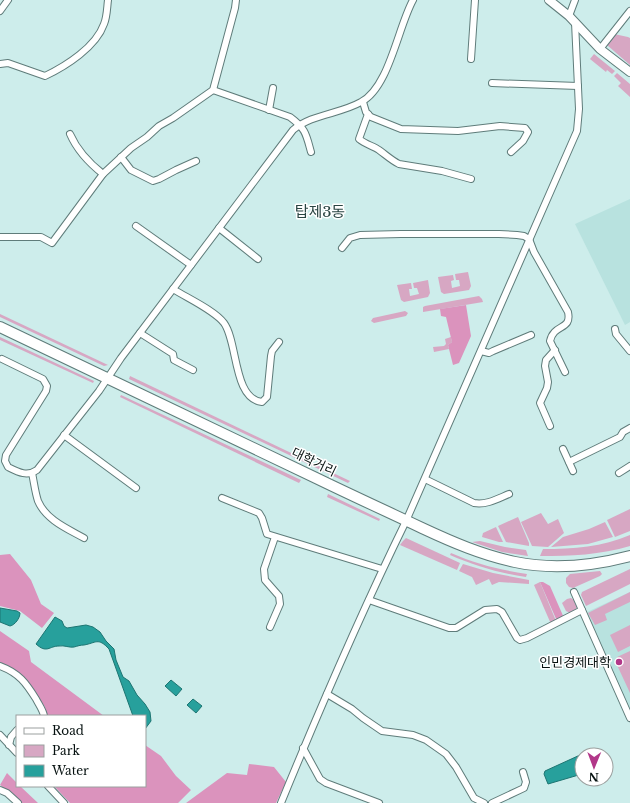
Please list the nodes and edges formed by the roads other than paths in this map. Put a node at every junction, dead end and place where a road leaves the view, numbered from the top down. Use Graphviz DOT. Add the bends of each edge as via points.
graph roads {
  1 [pos="8,0"];
  2 [pos="108,0"];
  3 [pos="236,0"];
  4 [pos="413,0"];
  5 [pos="475,0"];
  6 [pos="549,0"];
  7 [pos="575,0"];
  8 [pos="0,11"];
  9 [pos="630,11"];
  10 [pos="569,16"];
  11 [pos="575,22"];
  12 [pos="600,49"];
  13 [pos="471,59"];
  14 [pos="0,64"];
  15 [pos="630,72"];
  16 [pos="492,83"];
  17 [pos="578,86"];
  18 [pos="273,88"];
  19 [pos="213,90"];
  20 [pos="363,102"];
  21 [pos="269,110"];
  22 [pos="368,114"];
  23 [pos="300,124"];
  24 [pos="70,134"];
  25 [pos="311,152"];
  26 [pos="511,152"];
  27 [pos="121,157"];
  28 [pos="196,161"];
  29 [pos="103,174"];
  30 [pos="471,179"];
  31 [pos="136,226"];
  32 [pos="219,228"];
  33 [pos="0,237"];
  34 [pos="529,239"];
  35 [pos="342,248"];
  36 [pos="258,259"];
  37 [pos="191,265"];
  38 [pos="173,289"];
  39 [pos="0,327"];
  40 [pos="615,329"];
  41 [pos="140,333"];
  42 [pos="530,335"];
  43 [pos="279,342"];
  44 [pos="555,350"];
  45 [pos="630,350"];
  46 [pos="481,351"];
  47 [pos="2,359"];
  48 [pos="194,370"];
  49 [pos="565,372"];
  50 [pos="107,379"];
  51 [pos="550,426"];
  52 [pos="630,428"];
  53 [pos="64,434"];
  54 [pos="562,449"];
  55 [pos="569,462"];
  56 [pos="0,466"];
  57 [pos="630,466"];
  58 [pos="8,467"];
  59 [pos="573,471"];
  60 [pos="32,473"];
  61 [pos="619,473"];
  62 [pos="425,479"];
  63 [pos="136,488"];
  64 [pos="509,494"];
  65 [pos="222,498"];
  66 [pos="406,521"];
  67 [pos="275,536"];
  68 [pos="84,538"];
  69 [pos="630,556"];
  70 [pos="382,569"];
  71 [pos="574,592"];
  72 [pos="368,600"];
  73 [pos="582,610"];
  74 [pos="270,627"];
  75 [pos="0,666"];
  76 [pos="327,694"];
  77 [pos="44,715"];
  78 [pos="630,718"];
  79 [pos="16,731"];
  80 [pos="0,735"];
  81 [pos="9,745"];
  82 [pos="303,748"];
  83 [pos="16,752"];
  84 [pos="523,772"];
  85 [pos="49,787"];
  86 [pos="0,790"];
  87 [pos="18,803"];
  88 [pos="64,803"];
  89 [pos="281,803"];
  90 [pos="379,803"];
  91 [pos="484,803"];
  92 [pos="492,803"];
  1 -- 8 [label="street"];
  2 -- 14 [label="street" via="104,25 99,35 70,62 45,76 8,64"];
  3 -- 19 [label="street"];
  4 -- 20 [label="street" via="379,86"];
  5 -- 13 [label="street"];
  6 -- 10 [label="street"];
  7 -- 10 [label="street"];
  9 -- 12 [label="street"];
  10 -- 11 [label="street"];
  11 -- 12 [label="street"];
  11 -- 17 [label="street"];
  12 -- 15 [label="street"];
  16 -- 17 [label="street"];
  17 -- 34 [label="street" via="577,131"];
  18 -- 21 [label="street"];
  19 -- 21 [label="street"];
  19 -- 27 [label="street" via="159,126"];
  20 -- 22 [label="street"];
  20 -- 23 [label="street"];
  21 -- 23 [label="street" via="290,117"];
  22 -- 26 [label="street" via="386,124 412,130 458,131 500,126 525,128 528,132 523,141"];
  22 -- 30 [label="street" via="359,139 392,161"];
  23 -- 25 [label="street" via="305,130"];
  23 -- 32 [label="street"];
  24 -- 29 [label="street" via="82,154"];
  27 -- 28 [label="street" via="131,170 153,181"];
  27 -- 29 [label="street"];
  29 -- 33 [label="street" via="52,243 41,237"];
  31 -- 37 [label="street"];
  32 -- 36 [label="street"];
  32 -- 37 [label="street"];
  34 -- 35 [label="street" via="517,235 360,235 350,238"];
  34 -- 44 [label="street" via="568,312 568,323 551,336 550,341"];
  34 -- 46 [label="street"];
  37 -- 38 [label="street"];
  38 -- 41 [label="street"];
  38 -- 43 [label="street" via="224,323 242,385 252,399 262,402 267,397 272,351"];
  39 -- 50 [label="main road, 대학거리"];
  40 -- 45 [label="street" via="616,334"];
  41 -- 48 [label="street" via="173,354 174,360"];
  41 -- 50 [label="street"];
  42 -- 46 [label="street" via="489,353"];
  44 -- 49 [label="street"];
  44 -- 51 [label="street" via="546,360 548,382 540,403"];
  46 -- 62 [label="street"];
  47 -- 58 [label="street" via="43,379 47,386 6,454 5,461"];
  50 -- 53 [label="street"];
  50 -- 66 [label="main road, 대학거리"];
  52 -- 55 [label="street" via="620,437"];
  53 -- 60 [label="street"];
  53 -- 63 [label="street"];
  54 -- 55 [label="street"];
  55 -- 59 [label="street"];
  56 -- 58 [label="street"];
  57 -- 61 [label="street"];
  58 -- 60 [label="street" via="27,474"];
  60 -- 68 [label="street" via="43,509 54,520"];
  62 -- 64 [label="street" via="474,503 487,503"];
  62 -- 66 [label="street"];
  65 -- 67 [label="street" via="259,513 267,534"];
  66 -- 69 [label="main road, 대학거리" via="475,551 534,565 584,565"];
  66 -- 70 [label="street"];
  67 -- 70 [label="street"];
  67 -- 74 [label="street" via="264,569 265,580 279,596 280,604"];
  70 -- 72 [label="street"];
  71 -- 73 [label="street"];
  72 -- 73 [label="street" via="449,628 456,628 485,610 497,608 520,640"];
  72 -- 76 [label="street"];
  73 -- 78 [label="street"];
  75 -- 77 [label="street" via="16,674 26,683"];
  76 -- 82 [label="street"];
  76 -- 91 [label="street" via="382,731 413,735 426,740 446,754 474,798"];
  79 -- 81 [label="street"];
  80 -- 81 [label="street"];
  81 -- 83 [label="street"];
  82 -- 89 [label="street"];
  82 -- 90 [label="street" via="320,779"];
  84 -- 92 [label="street" via="526,782 524,788"];
  85 -- 88 [label="street"];
  86 -- 87 [label="street"];
}
